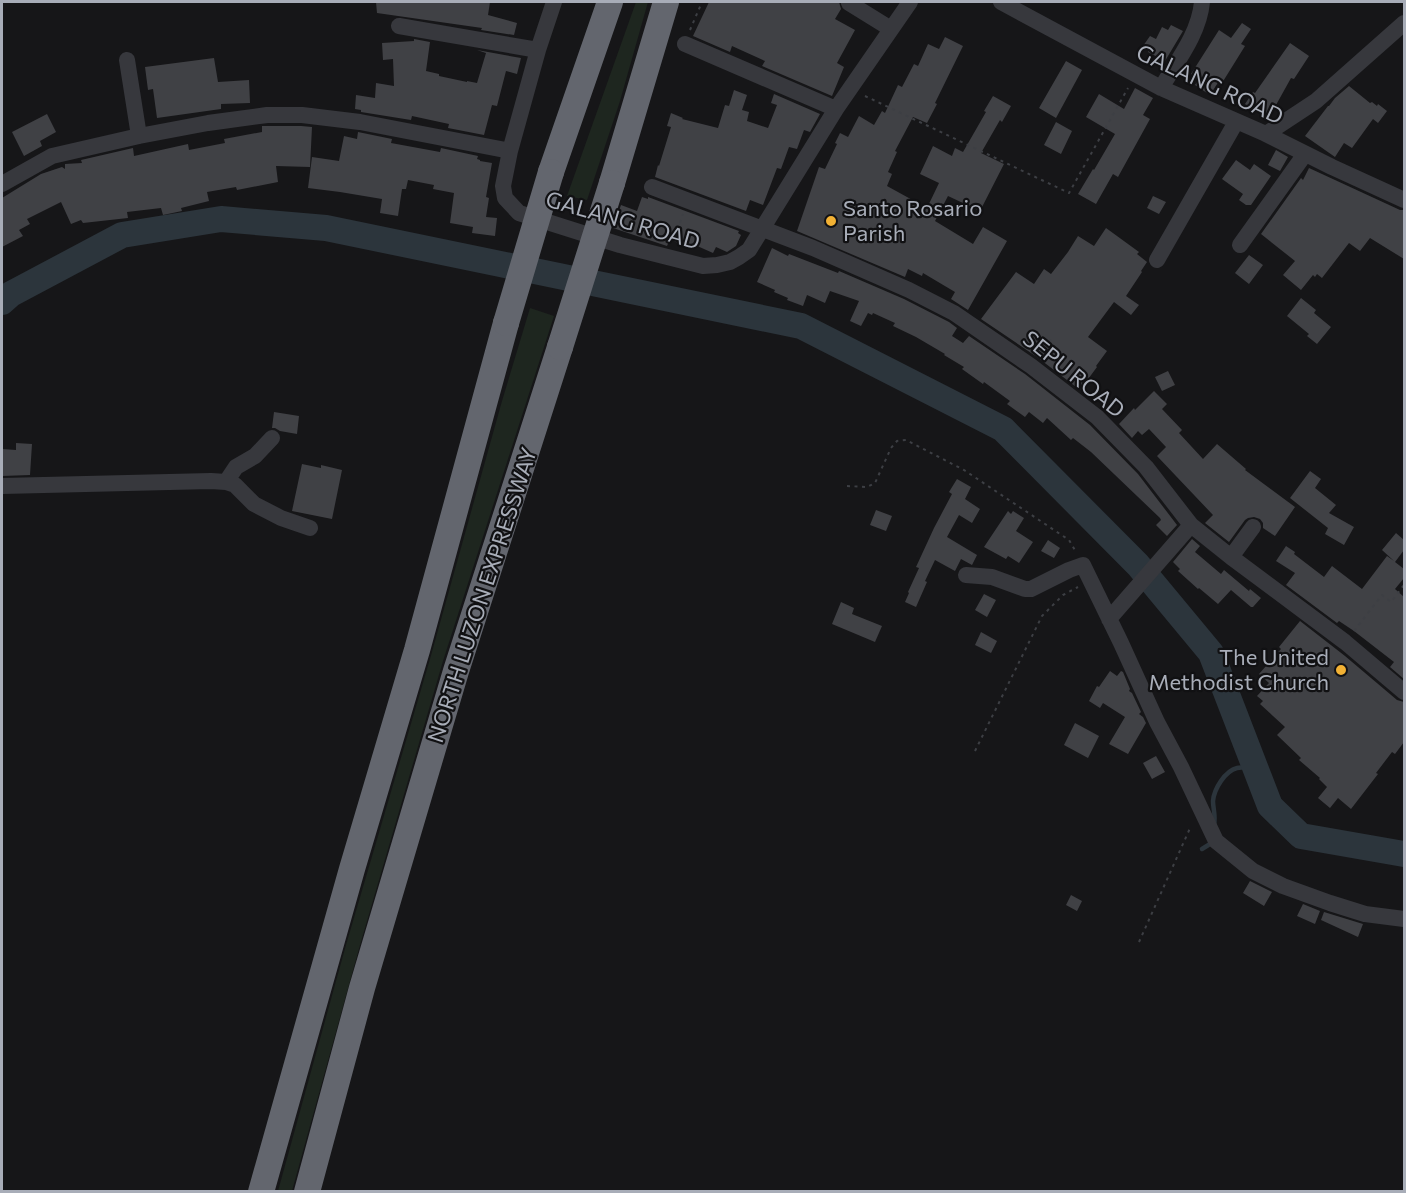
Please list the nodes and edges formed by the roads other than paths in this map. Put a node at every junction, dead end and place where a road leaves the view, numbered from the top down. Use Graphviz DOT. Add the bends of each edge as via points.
graph roads {
  1 [pos="554,2"];
  2 [pos="610,2"];
  3 [pos="666,2"];
  4 [pos="910,2"];
  5 [pos="1001,2"];
  6 [pos="1202,2"];
  7 [pos="849,3"];
  8 [pos="1404,23"];
  9 [pos="399,26"];
  10 [pos="891,29"];
  11 [pos="685,44"];
  12 [pos="538,50"];
  13 [pos="127,60"];
  14 [pos="1161,88"];
  15 [pos="836,109"];
  16 [pos="1236,122"];
  17 [pos="1266,134"];
  18 [pos="138,136"];
  19 [pos="510,151"];
  20 [pos="1305,154"];
  21 [pos="2,184"];
  22 [pos="652,188"];
  23 [pos="1404,200"];
  24 [pos="763,228"];
  25 [pos="1240,245"];
  26 [pos="1157,260"];
  27 [pos="272,438"];
  28 [pos="226,482"];
  29 [pos="2,486"];
  30 [pos="1191,525"];
  31 [pos="1253,527"];
  32 [pos="310,528"];
  33 [pos="1231,557"];
  34 [pos="966,575"];
  35 [pos="1112,615"];
  36 [pos="1404,692"];
  37 [pos="1404,919"];
  38 [pos="261,1191"];
  39 [pos="307,1191"];
  1 -- 12 [label="street, GALANG ROAD"];
  2 -- 38 [label="highway, NORTH LUZON EXPRESSWAY, bridge" via="551,172 506,323 417,650"];
  3 -- 39 [label="highway, NORTH LUZON EXPRESSWAY, bridge" via="453,682 362,988"];
  4 -- 10 [label="street, GALANG ROAD"];
  5 -- 14 [label="street, GALANG ROAD"];
  6 -- 14 [label="street" via="1191,39"];
  7 -- 10 [label="street"];
  8 -- 17 [label="street" via="1316,101"];
  9 -- 12 [label="street"];
  10 -- 15 [label="street, GALANG ROAD"];
  11 -- 15 [label="street"];
  12 -- 19 [label="street, GALANG ROAD"];
  13 -- 18 [label="street"];
  14 -- 16 [label="street, GALANG ROAD"];
  15 -- 24 [label="street, GALANG ROAD"];
  16 -- 17 [label="street, GALANG ROAD"];
  16 -- 26 [label="street"];
  17 -- 20 [label="street, GALANG ROAD"];
  18 -- 19 [label="street" via="248,117 302,115"];
  18 -- 21 [label="street" via="52,156"];
  19 -- 24 [label="street, GALANG ROAD" via="502,186 505,198 519,213 620,245 703,266 717,265 749,250"];
  20 -- 23 [label="street, GALANG ROAD"];
  20 -- 25 [label="street"];
  22 -- 24 [label="street, SEPU ROAD"];
  24 -- 30 [label="street, SEPU ROAD" via="954,313 1031,366 1097,417 1146,467"];
  27 -- 28 [label="street" via="255,456 236,467"];
  28 -- 29 [label="street"];
  28 -- 32 [label="street" via="235,484 254,504"];
  30 -- 33 [label="street, SEPU ROAD"];
  30 -- 35 [label="street"];
  31 -- 33 [label="street"];
  33 -- 36 [label="street, SEPU ROAD" via="1345,642"];
  34 -- 35 [label="street" via="992,577 1031,589 1069,570 1087,572"];
  35 -- 37 [label="street" via="1157,722 1216,841 1253,871 1282,886 1365,914"];
}
